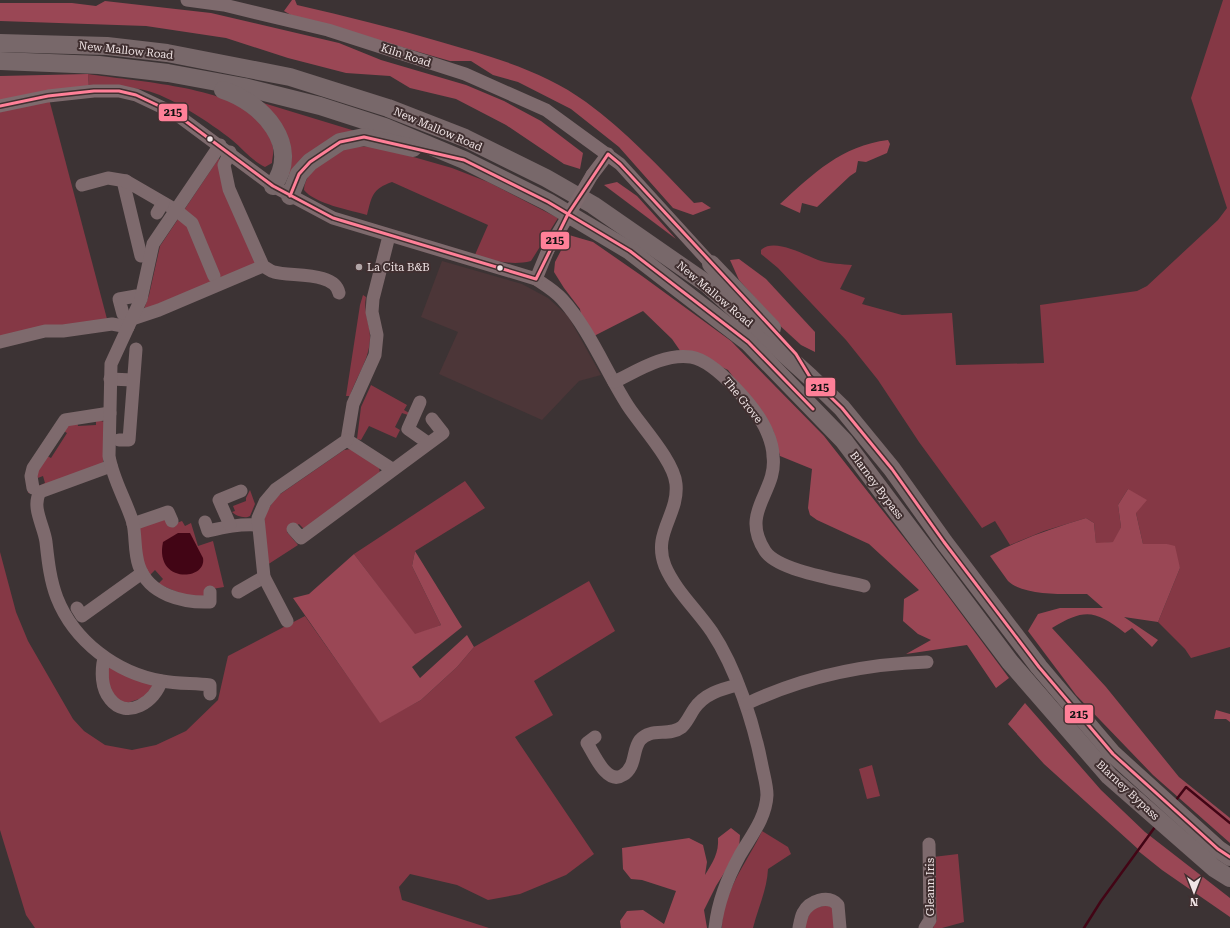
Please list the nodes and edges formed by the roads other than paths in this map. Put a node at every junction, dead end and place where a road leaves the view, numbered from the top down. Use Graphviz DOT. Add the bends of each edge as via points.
graph roads {
  1 [pos="187,0"];
  2 [pos="0,43"];
  3 [pos="0,61"];
  4 [pos="131,68"];
  5 [pos="0,106"];
  6 [pos="225,149"];
  7 [pos="608,154"];
  8 [pos="464,160"];
  9 [pos="126,181"];
  10 [pos="82,185"];
  11 [pos="273,186"];
  12 [pos="290,196"];
  13 [pos="176,210"];
  14 [pos="389,236"];
  15 [pos="141,256"];
  16 [pos="711,264"];
  17 [pos="263,266"];
  18 [pos="214,276"];
  19 [pos="536,279"];
  20 [pos="339,293"];
  21 [pos="141,297"];
  22 [pos="128,320"];
  23 [pos="0,342"];
  24 [pos="136,349"];
  25 [pos="810,377"];
  26 [pos="110,379"];
  27 [pos="134,380"];
  28 [pos="614,382"];
  29 [pos="420,402"];
  30 [pos="110,413"];
  31 [pos="432,419"];
  32 [pos="119,440"];
  33 [pos="347,440"];
  34 [pos="428,443"];
  35 [pos="111,466"];
  36 [pos="392,469"];
  37 [pos="33,488"];
  38 [pos="241,491"];
  39 [pos="172,521"];
  40 [pos="205,522"];
  41 [pos="133,524"];
  42 [pos="230,526"];
  43 [pos="257,526"];
  44 [pos="293,529"];
  45 [pos="142,574"];
  46 [pos="264,577"];
  47 [pos="864,586"];
  48 [pos="210,592"];
  49 [pos="238,592"];
  50 [pos="77,608"];
  51 [pos="287,621"];
  52 [pos="104,658"];
  53 [pos="927,662"];
  54 [pos="161,681"];
  55 [pos="738,685"];
  56 [pos="210,694"];
  57 [pos="746,704"];
  58 [pos="595,737"];
  59 [pos="929,844"];
  60 [pos="1230,858"];
  61 [pos="1230,878"];
  62 [pos="715,928"];
  63 [pos="799,928"];
  64 [pos="840,928"];
  65 [pos="925,928"];
  1 -- 7 [label="street, Kiln Road" via="224,5 328,30 465,74 546,110"];
  2 -- 25 [label="highway, New Mallow Road" via="107,46 228,64 290,77 338,91 465,138 546,178 593,205 678,263 707,284"];
  3 -- 4 [label="highway, New Mallow Road"];
  4 -- 8 [label="highway, New Mallow Road" via="205,79 281,96 365,120"];
  4 -- 11 [label="highway" via="220,90 253,104 275,130 283,153 282,172"];
  5 -- 6 [label="street" via="63,94 110,91 136,95 176,114"];
  6 -- 11 [label="street"];
  6 -- 13 [label="street"];
  6 -- 17 [label="street" via="224,165 229,189"];
  7 -- 16 [label="street, Kiln Road"];
  7 -- 19 [label="street, bridge" via="592,175 548,250"];
  8 -- 12 [label="highway" via="364,137 340,142 310,162 299,174"];
  8 -- 61 [label="highway, Blarney Bypass" via="548,202 630,251 748,342 844,441 1010,662 1109,776 1214,868"];
  9 -- 10 [label="street" via="108,178"];
  9 -- 13 [label="street" via="160,208"];
  9 -- 15 [label="street" via="124,185"];
  11 -- 12 [label="street"];
  12 -- 14 [label="street" via="333,218"];
  13 -- 18 [label="street" via="192,223"];
  13 -- 21 [label="street" via="153,244"];
  14 -- 19 [label="street"];
  14 -- 33 [label="street" via="373,299 372,312 377,335 375,355 353,404"];
  16 -- 25 [label="highway" via="796,354"];
  17 -- 20 [label="street" via="274,272 327,280 337,286"];
  17 -- 22 [label="street" via="159,310"];
  19 -- 28 [label="street" via="562,299"];
  21 -- 22 [label="street"];
  21 -- 22 [label="street" via="119,299"];
  22 -- 23 [label="street" via="63,331 45,331"];
  22 -- 26 [label="street" via="111,364"];
  24 -- 27 [label="street"];
  25 -- 60 [label="highway, Blarney Bypass" via="842,408 892,469 1020,643 1113,754"];
  26 -- 27 [label="street"];
  26 -- 30 [label="street"];
  27 -- 32 [label="street" via="129,440"];
  28 -- 47 [label="street, The Grove" via="659,361 675,358 692,358 720,372 750,405 767,431 774,457 771,480 756,516 756,530 766,552 790,568"];
  28 -- 55 [label="street" via="674,473 674,507 661,538 661,554 665,566 712,633"];
  29 -- 34 [label="street" via="408,429"];
  30 -- 35 [label="street"];
  30 -- 37 [label="street" via="65,420 33,468"];
  31 -- 34 [label="street" via="443,432"];
  33 -- 36 [label="street"];
  33 -- 43 [label="street" via="276,489 265,502"];
  34 -- 36 [label="street"];
  35 -- 41 [label="street"];
  35 -- 52 [label="street" via="40,492 36,498 57,597 74,629"];
  36 -- 44 [label="street" via="301,538"];
  38 -- 42 [label="street" via="219,500"];
  39 -- 41 [label="street" via="168,512"];
  40 -- 42 [label="street" via="208,531"];
  41 -- 45 [label="street" via="138,565"];
  42 -- 43 [label="street"];
  43 -- 46 [label="street"];
  45 -- 48 [label="street" via="162,592 179,600 210,602"];
  45 -- 50 [label="street" via="82,616"];
  46 -- 49 [label="street"];
  46 -- 51 [label="street"];
  52 -- 54 [label="street" via="130,671"];
  52 -- 54 [label="street" via="102,678 105,690 110,700 118,706 139,707 150,701 159,691"];
  53 -- 57 [label="street" via="877,665 822,676 788,686"];
  54 -- 56 [label="street" via="210,684"];
  55 -- 57 [label="street"];
  55 -- 58 [label="street" via="721,689 698,703 681,727 672,732 646,735 636,748 631,767 620,778 606,773 587,743"];
  57 -- 62 [label="street" via="767,793 766,806 727,881 717,906"];
  59 -- 65 [label="street, Gleann Iris" via="930,920"];
  63 -- 64 [label="street" via="808,906 816,900 831,900 838,905"];
}
